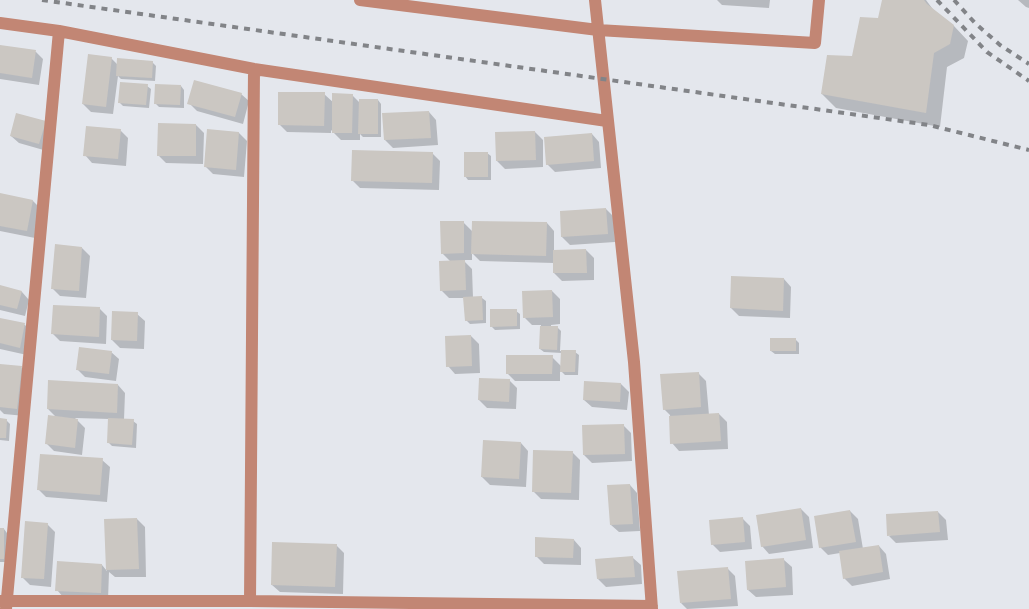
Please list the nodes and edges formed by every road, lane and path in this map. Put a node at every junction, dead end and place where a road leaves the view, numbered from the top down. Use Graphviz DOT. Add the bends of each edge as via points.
graph roads {
  1 [pos="360,0"];
  2 [pos="595,0"];
  3 [pos="819,0"];
  4 [pos="0,23"];
  5 [pos="598,30"];
  6 [pos="60,31"];
  7 [pos="254,69"];
  8 [pos="607,121"];
  9 [pos="250,601"];
  10 [pos="5,603"];
  11 [pos="652,608"];
  1 -- 5 [label="street"];
  2 -- 5 [label="street"];
  3 -- 5 [label="street" via="814,43"];
  4 -- 6 [label="street"];
  5 -- 8 [label="street"];
  6 -- 7 [label="street"];
  6 -- 10 [label="street"];
  7 -- 8 [label="street"];
  7 -- 9 [label="street"];
  8 -- 11 [label="street" via="634,362"];
  9 -- 10 [label="street"];
  9 -- 11 [label="street"];
}
